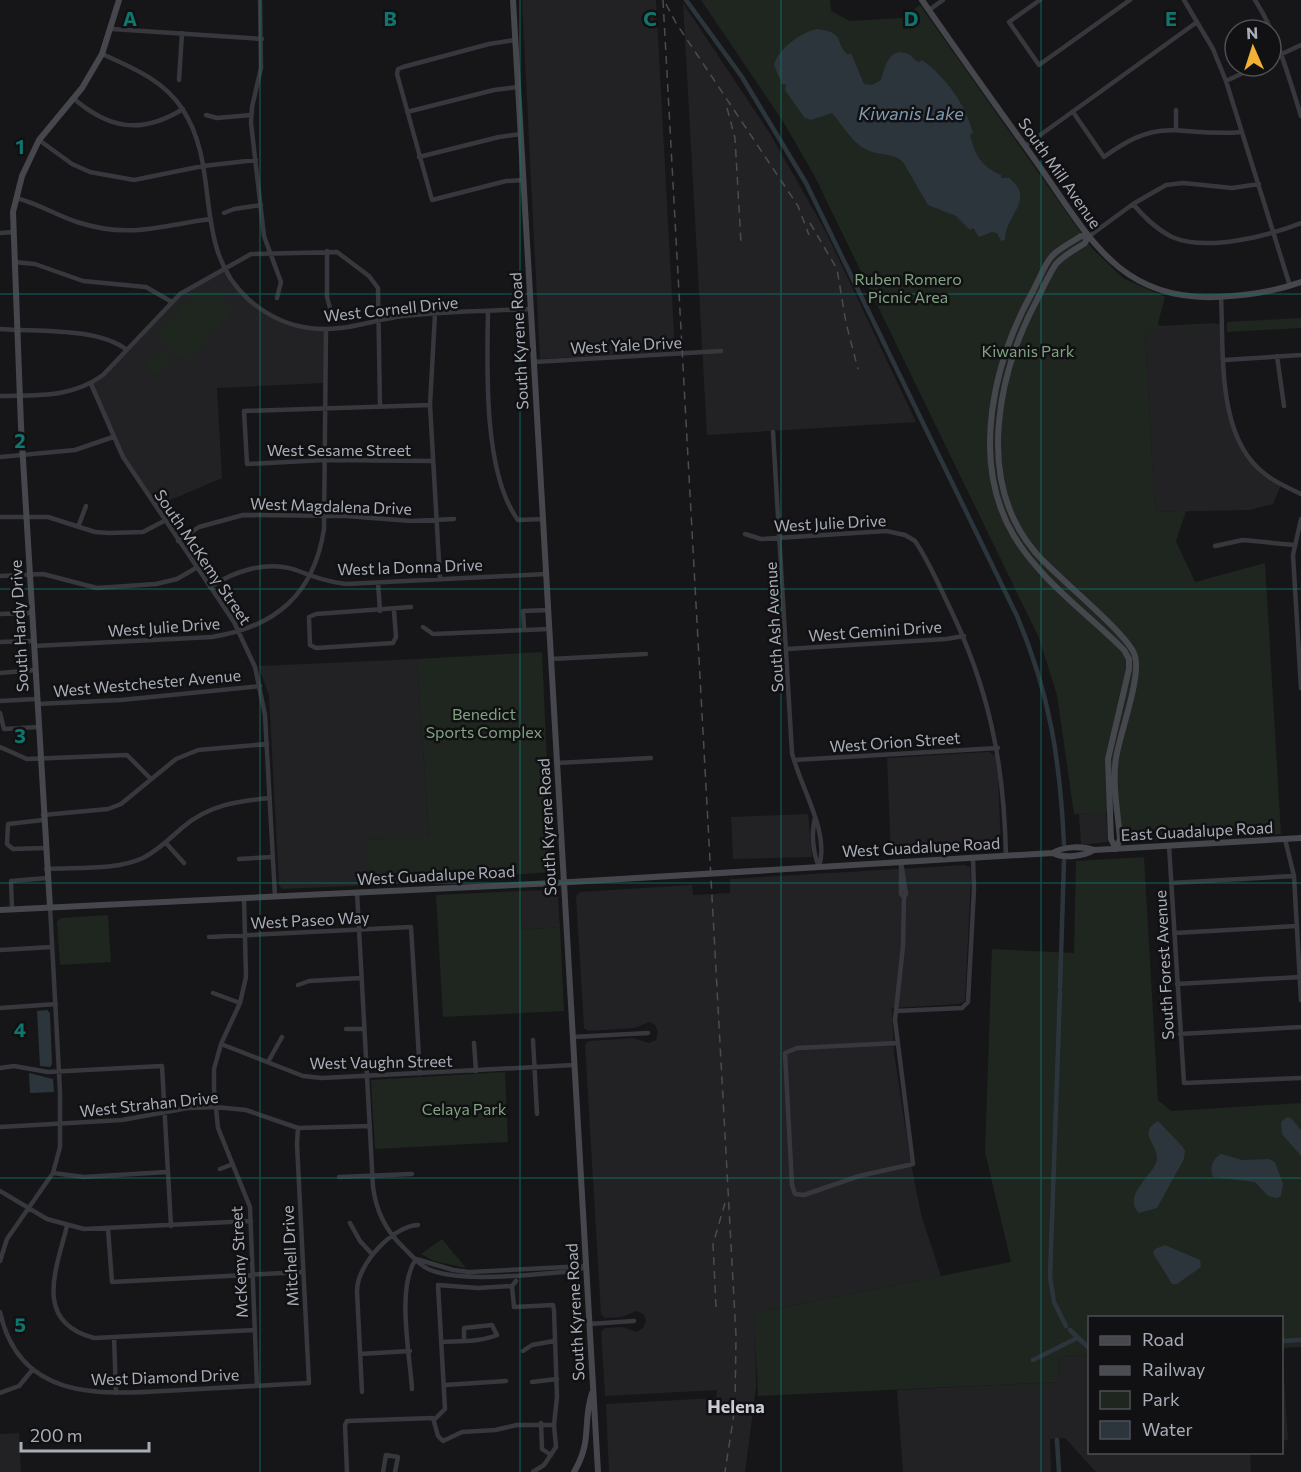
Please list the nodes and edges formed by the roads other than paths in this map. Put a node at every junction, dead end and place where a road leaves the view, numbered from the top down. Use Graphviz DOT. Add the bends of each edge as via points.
graph roads {
  1 [pos="118,0"];
  2 [pos="260,0"];
  3 [pos="513,0"];
  4 [pos="922,0"];
  5 [pos="943,0"];
  6 [pos="1041,0"];
  7 [pos="1130,0"];
  8 [pos="1184,0"];
  9 [pos="1255,0"];
  10 [pos="929,10"];
  11 [pos="1266,18"];
  12 [pos="1197,22"];
  13 [pos="112,29"];
  14 [pos="182,33"];
  15 [pos="262,39"];
  16 [pos="515,40"];
  17 [pos="1301,45"];
  18 [pos="102,54"];
  19 [pos="1283,54"];
  20 [pos="1283,57"];
  21 [pos="1232,78"];
  22 [pos="179,80"];
  23 [pos="1226,81"];
  24 [pos="518,87"];
  25 [pos="73,98"];
  26 [pos="1299,103"];
  27 [pos="183,110"];
  28 [pos="1176,110"];
  29 [pos="407,112"];
  30 [pos="1073,112"];
  31 [pos="251,115"];
  32 [pos="206,116"];
  33 [pos="1301,116"];
  34 [pos="1176,129"];
  35 [pos="1242,132"];
  36 [pos="520,134"];
  37 [pos="39,140"];
  38 [pos="1025,146"];
  39 [pos="419,157"];
  40 [pos="256,160"];
  41 [pos="203,166"];
  42 [pos="523,180"];
  43 [pos="1258,184"];
  44 [pos="16,198"];
  45 [pos="1133,204"];
  46 [pos="261,205"];
  47 [pos="224,213"];
  48 [pos="210,219"];
  49 [pos="1301,223"];
  50 [pos="13,232"];
  51 [pos="0,233"];
  52 [pos="1274,234"];
  53 [pos="1088,237"];
  54 [pos="1070,243"];
  55 [pos="1075,250"];
  56 [pos="327,251"];
  57 [pos="269,252"];
  58 [pos="14,262"];
  59 [pos="224,268"];
  60 [pos="1301,282"];
  61 [pos="1290,286"];
  62 [pos="277,297"];
  63 [pos="1221,297"];
  64 [pos="172,302"];
  65 [pos="330,308"];
  66 [pos="531,309"];
  67 [pos="488,311"];
  68 [pos="435,314"];
  69 [pos="380,320"];
  70 [pos="0,329"];
  71 [pos="18,329"];
  72 [pos="326,329"];
  73 [pos="1011,333"];
  74 [pos="1018,336"];
  75 [pos="127,350"];
  76 [pos="721,351"];
  77 [pos="1301,355"];
  78 [pos="1277,356"];
  79 [pos="1225,360"];
  80 [pos="534,362"];
  81 [pos="91,384"];
  82 [pos="21,395"];
  83 [pos="0,396"];
  84 [pos="430,405"];
  85 [pos="1284,406"];
  86 [pos="325,408"];
  87 [pos="380,408"];
  88 [pos="773,432"];
  89 [pos="113,437"];
  90 [pos="23,456"];
  91 [pos="0,457"];
  92 [pos="325,460"];
  93 [pos="432,461"];
  94 [pos="1301,494"];
  95 [pos="86,506"];
  96 [pos="324,516"];
  97 [pos="0,517"];
  98 [pos="26,517"];
  99 [pos="454,519"];
  100 [pos="543,519"];
  101 [pos="1301,519"];
  102 [pos="437,520"];
  103 [pos="164,521"];
  104 [pos="78,527"];
  105 [pos="745,534"];
  106 [pos="781,538"];
  107 [pos="178,541"];
  108 [pos="1294,545"];
  109 [pos="1215,546"];
  110 [pos="196,568"];
  111 [pos="29,574"];
  112 [pos="546,574"];
  113 [pos="0,576"];
  114 [pos="309,577"];
  115 [pos="440,579"];
  116 [pos="1301,579"];
  117 [pos="1295,580"];
  118 [pos="378,583"];
  119 [pos="210,587"];
  120 [pos="1070,587"];
  121 [pos="1063,593"];
  122 [pos="411,608"];
  123 [pos="394,610"];
  124 [pos="548,610"];
  125 [pos="380,611"];
  126 [pos="32,613"];
  127 [pos="0,614"];
  128 [pos="423,627"];
  129 [pos="549,628"];
  130 [pos="524,629"];
  131 [pos="240,632"];
  132 [pos="964,636"];
  133 [pos="0,642"];
  134 [pos="33,644"];
  135 [pos="787,648"];
  136 [pos="646,654"];
  137 [pos="551,659"];
  138 [pos="35,670"];
  139 [pos="0,673"];
  140 [pos="260,686"];
  141 [pos="1301,688"];
  142 [pos="1123,691"];
  143 [pos="1131,693"];
  144 [pos="0,701"];
  145 [pos="37,702"];
  146 [pos="0,713"];
  147 [pos="38,727"];
  148 [pos="267,744"];
  149 [pos="0,747"];
  150 [pos="998,748"];
  151 [pos="651,758"];
  152 [pos="40,759"];
  153 [pos="794,760"];
  154 [pos="557,763"];
  155 [pos="1108,772"];
  156 [pos="1116,772"];
  157 [pos="150,778"];
  158 [pos="270,798"];
  159 [pos="43,817"];
  160 [pos="1118,817"];
  161 [pos="1110,818"];
  162 [pos="1301,838"];
  163 [pos="1285,839"];
  164 [pos="166,843"];
  165 [pos="1169,846"];
  166 [pos="45,848"];
  167 [pos="1116,849"];
  168 [pos="1057,853"];
  169 [pos="1006,856"];
  170 [pos="273,857"];
  171 [pos="973,858"];
  172 [pos="239,859"];
  173 [pos="901,862"];
  174 [pos="184,863"];
  175 [pos="819,867"];
  176 [pos="46,869"];
  177 [pos="1294,876"];
  178 [pos="47,878"];
  179 [pos="564,882"];
  180 [pos="1171,884"];
  181 [pos="357,892"];
  182 [pos="275,896"];
  183 [pos="244,898"];
  184 [pos="50,907"];
  185 [pos="12,909"];
  186 [pos="0,910"];
  187 [pos="1296,926"];
  188 [pos="358,930"];
  189 [pos="1175,933"];
  190 [pos="246,935"];
  191 [pos="209,937"];
  192 [pos="52,947"];
  193 [pos="0,950"];
  194 [pos="1300,977"];
  195 [pos="361,978"];
  196 [pos="1178,984"];
  197 [pos="298,985"];
  198 [pos="213,993"];
  199 [pos="1301,1000"];
  200 [pos="240,1003"];
  201 [pos="56,1005"];
  202 [pos="0,1008"];
  203 [pos="896,1011"];
  204 [pos="1301,1027"];
  205 [pos="346,1029"];
  206 [pos="364,1029"];
  207 [pos="648,1033"];
  208 [pos="1180,1034"];
  209 [pos="282,1037"];
  210 [pos="573,1037"];
  211 [pos="533,1040"];
  212 [pos="474,1043"];
  213 [pos="897,1043"];
  214 [pos="221,1044"];
  215 [pos="268,1062"];
  216 [pos="574,1065"];
  217 [pos="0,1068"];
  218 [pos="534,1068"];
  219 [pos="476,1071"];
  220 [pos="59,1072"];
  221 [pos="420,1074"];
  222 [pos="367,1076"];
  223 [pos="1301,1078"];
  224 [pos="215,1107"];
  225 [pos="164,1112"];
  226 [pos="537,1114"];
  227 [pos="62,1124"];
  228 [pos="370,1126"];
  229 [pos="0,1127"];
  230 [pos="298,1128"];
  231 [pos="234,1164"];
  232 [pos="220,1169"];
  233 [pos="168,1172"];
  234 [pos="53,1173"];
  235 [pos="412,1174"];
  236 [pos="372,1176"];
  237 [pos="339,1178"];
  238 [pos="0,1191"];
  239 [pos="29,1208"];
  240 [pos="252,1221"];
  241 [pos="350,1223"];
  242 [pos="418,1225"];
  243 [pos="67,1226"];
  244 [pos="171,1226"];
  245 [pos="108,1229"];
  246 [pos="394,1237"];
  247 [pos="372,1254"];
  248 [pos="417,1259"];
  249 [pos="0,1261"];
  250 [pos="586,1266"];
  251 [pos="303,1272"];
  252 [pos="252,1275"];
  253 [pos="0,1312"];
  254 [pos="634,1322"];
  255 [pos="589,1324"];
  256 [pos="255,1330"];
  257 [pos="114,1337"];
  258 [pos="464,1340"];
  259 [pos="554,1341"];
  260 [pos="442,1342"];
  261 [pos="523,1351"];
  262 [pos="410,1352"];
  263 [pos="360,1354"];
  264 [pos="33,1369"];
  265 [pos="557,1379"];
  266 [pos="506,1381"];
  267 [pos="532,1382"];
  268 [pos="309,1383"];
  269 [pos="445,1385"];
  270 [pos="257,1386"];
  271 [pos="412,1389"];
  272 [pos="594,1390"];
  273 [pos="362,1392"];
  274 [pos="0,1393"];
  275 [pos="116,1393"];
  276 [pos="435,1419"];
  277 [pos="541,1423"];
  278 [pos="554,1425"];
  279 [pos="551,1455"];
  280 [pos="347,1472"];
  281 [pos="383,1472"];
  282 [pos="395,1472"];
  283 [pos="533,1472"];
  284 [pos="574,1472"];
  285 [pos="598,1472"];
  1 -- 13 [label="street, South Hardy Drive"];
  2 -- 15 [label="street"];
  3 -- 16 [label="street, South Kyrene Road"];
  4 -- 10 [label="street, South Mill Avenue"];
  5 -- 10 [label="street"];
  6 -- 7 [label="street" via="1009,22 1039,65"];
  8 -- 12 [label="street"];
  9 -- 11 [label="street"];
  10 -- 38 [label="street, South Mill Avenue"];
  12 -- 23 [label="street"];
  12 -- 30 [label="street"];
  13 -- 14 [label="street"];
  13 -- 18 [label="street, South Hardy Drive"];
  14 -- 15 [label="street"];
  14 -- 22 [label="street"];
  15 -- 31 [label="street" via="261,68"];
  16 -- 24 [label="street, South Kyrene Road"];
  16 -- 29 [label="street" via="398,69"];
  17 -- 19 [label="street"];
  18 -- 25 [label="street, South Hardy Drive"];
  18 -- 27 [label="street" via="157,82"];
  20 -- 26 [label="street"];
  21 -- 23 [label="street"];
  23 -- 35 [label="street"];
  24 -- 29 [label="street"];
  24 -- 36 [label="street, South Kyrene Road"];
  25 -- 27 [label="street" via="98,117 131,126 156,123"];
  25 -- 37 [label="street, South Hardy Drive"];
  26 -- 33 [label="street"];
  27 -- 41 [label="street" via="197,137"];
  28 -- 34 [label="street"];
  29 -- 39 [label="street"];
  30 -- 34 [label="street" via="1104,157 1128,139 1148,131"];
  30 -- 38 [label="street"];
  31 -- 32 [label="street"];
  31 -- 40 [label="street"];
  34 -- 35 [label="street"];
  35 -- 43 [label="street"];
  36 -- 39 [label="street"];
  36 -- 42 [label="street, South Kyrene Road"];
  37 -- 41 [label="street" via="72,164 111,177 143,179"];
  37 -- 44 [label="street, South Hardy Drive"];
  38 -- 53 [label="street, South Mill Avenue"];
  39 -- 42 [label="street" via="432,200"];
  40 -- 41 [label="street"];
  40 -- 46 [label="street"];
  41 -- 48 [label="street"];
  42 -- 66 [label="street, South Kyrene Road"];
  43 -- 45 [label="street" via="1232,188 1166,185"];
  43 -- 52 [label="street"];
  44 -- 48 [label="street" via="77,222 118,231 164,229"];
  44 -- 50 [label="street, South Hardy Drive"];
  45 -- 52 [label="street" via="1145,218 1174,238 1206,241"];
  45 -- 53 [label="street"];
  46 -- 47 [label="street"];
  46 -- 57 [label="street"];
  48 -- 59 [label="street" via="215,249"];
  49 -- 52 [label="street"];
  50 -- 51 [label="street"];
  50 -- 58 [label="street, South Hardy Drive"];
  52 -- 61 [label="street"];
  53 -- 54 [label="street" via="1081,236"];
  53 -- 55 [label="street"];
  53 -- 63 [label="street, South Mill Avenue" via="1115,266 1142,284 1176,295"];
  54 -- 55 [label="street"];
  54 -- 73 [label="street" via="1052,257"];
  55 -- 74 [label="street" via="1055,266"];
  56 -- 57 [label="street"];
  56 -- 65 [label="street"];
  56 -- 69 [label="street" via="344,256 375,281 380,294"];
  57 -- 59 [label="street" via="251,254"];
  57 -- 62 [label="street" via="281,282"];
  58 -- 64 [label="street" via="35,264 83,281 146,287"];
  58 -- 71 [label="street, South Hardy Drive"];
  59 -- 64 [label="street"];
  59 -- 72 [label="street, West Cornell Drive" via="237,288 267,313 298,326"];
  60 -- 61 [label="street, South Mill Avenue"];
  61 -- 63 [label="street, South Mill Avenue"];
  63 -- 79 [label="street"];
  64 -- 75 [label="street"];
  66 -- 67 [label="street, West Cornell Drive"];
  66 -- 80 [label="street, South Kyrene Road"];
  67 -- 68 [label="street, West Cornell Drive"];
  67 -- 100 [label="street" via="489,411 497,465 518,520"];
  68 -- 69 [label="street, West Cornell Drive"];
  68 -- 84 [label="street"];
  69 -- 72 [label="street, West Cornell Drive"];
  69 -- 87 [label="street"];
  70 -- 71 [label="street"];
  71 -- 75 [label="street" via="104,339"];
  71 -- 82 [label="street, South Hardy Drive"];
  72 -- 86 [label="street, West Julie Drive"];
  73 -- 74 [label="street"];
  73 -- 121 [label="street" via="991,425 994,486 1014,536"];
  74 -- 120 [label="street" via="998,433 1000,476 1008,505 1026,539"];
  75 -- 81 [label="street"];
  76 -- 80 [label="street, West Yale Drive"];
  77 -- 78 [label="street"];
  78 -- 79 [label="street"];
  78 -- 85 [label="street"];
  79 -- 94 [label="street" via="1227,405 1236,440 1263,474"];
  80 -- 100 [label="street, South Kyrene Road"];
  81 -- 82 [label="street" via="63,394"];
  81 -- 89 [label="street, South McKemy Street"];
  82 -- 83 [label="street"];
  82 -- 90 [label="street, South Hardy Drive"];
  84 -- 87 [label="street"];
  84 -- 93 [label="street"];
  86 -- 87 [label="street"];
  86 -- 92 [label="street, West Julie Drive"];
  86 -- 92 [label="street, West Sesame Street" via="244,411 247,464"];
  88 -- 106 [label="street, South Ash Avenue"];
  89 -- 90 [label="street" via="75,450"];
  89 -- 103 [label="street, South McKemy Street"];
  90 -- 91 [label="street"];
  90 -- 98 [label="street, South Hardy Drive"];
  92 -- 93 [label="street, West Sesame Street"];
  92 -- 96 [label="street, West Julie Drive"];
  93 -- 102 [label="street"];
  95 -- 104 [label="street"];
  96 -- 102 [label="street, West Magdalena Drive"];
  96 -- 107 [label="street, West Magdalena Drive" via="229,517 199,527"];
  96 -- 114 [label="street, West Julie Drive" via="322,541"];
  97 -- 98 [label="street"];
  98 -- 104 [label="street" via="48,517"];
  98 -- 111 [label="street, South Hardy Drive"];
  99 -- 102 [label="street, West Magdalena Drive"];
  100 -- 112 [label="street, South Kyrene Road"];
  101 -- 108 [label="street"];
  102 -- 115 [label="street"];
  103 -- 104 [label="street" via="143,532 109,533"];
  103 -- 107 [label="street, South McKemy Street"];
  105 -- 106 [label="street, West Julie Drive" via="761,539"];
  106 -- 132 [label="street, West Julie Drive" via="886,531 905,535 915,541"];
  106 -- 135 [label="street, South Ash Avenue"];
  107 -- 110 [label="street, South McKemy Street"];
  108 -- 109 [label="street" via="1243,540"];
  108 -- 117 [label="street"];
  110 -- 111 [label="street" via="177,579 156,584 98,588"];
  110 -- 119 [label="street, South McKemy Street"];
  111 -- 113 [label="street"];
  111 -- 126 [label="street, South Hardy Drive"];
  112 -- 115 [label="street, West la Donna Drive"];
  112 -- 124 [label="street, South Kyrene Road"];
  114 -- 118 [label="street, West la Donna Drive" via="335,583"];
  114 -- 119 [label="street, West la Donna Drive" via="286,568 249,569"];
  114 -- 131 [label="street, West Julie Drive" via="300,592 275,616"];
  115 -- 118 [label="street, West la Donna Drive"];
  116 -- 117 [label="street"];
  117 -- 141 [label="street"];
  118 -- 125 [label="street"];
  119 -- 131 [label="street, South McKemy Street"];
  120 -- 121 [label="street"];
  120 -- 143 [label="street" via="1134,651 1136,668"];
  121 -- 142 [label="street" via="1127,654 1129,669"];
  122 -- 123 [label="street"];
  123 -- 125 [label="street"];
  123 -- 125 [label="street" via="393,643 316,648 310,645 309,617"];
  124 -- 129 [label="street, South Kyrene Road"];
  124 -- 130 [label="street" via="523,611"];
  126 -- 127 [label="street"];
  126 -- 134 [label="street, South Hardy Drive"];
  128 -- 130 [label="street" via="433,634"];
  129 -- 130 [label="street"];
  129 -- 137 [label="street, South Kyrene Road"];
  131 -- 134 [label="street, West Julie Drive" via="212,637"];
  131 -- 140 [label="street, South McKemy Street"];
  132 -- 135 [label="street, West Gemini Drive"];
  132 -- 150 [label="street"];
  133 -- 134 [label="street, West Julie Drive"];
  134 -- 138 [label="street, South Hardy Drive"];
  135 -- 153 [label="street, South Ash Avenue"];
  136 -- 137 [label="street"];
  137 -- 154 [label="street, South Kyrene Road"];
  138 -- 139 [label="street"];
  138 -- 145 [label="street, South Hardy Drive"];
  140 -- 145 [label="street, West Westchester Avenue" via="121,700"];
  140 -- 148 [label="street, South McKemy Street"];
  142 -- 143 [label="street"];
  142 -- 155 [label="street"];
  143 -- 156 [label="street"];
  144 -- 145 [label="street, West Westchester Avenue"];
  145 -- 147 [label="street, South Hardy Drive"];
  146 -- 147 [label="street" via="2,728"];
  147 -- 152 [label="street, South Hardy Drive"];
  148 -- 157 [label="street" via="198,750 176,759"];
  148 -- 158 [label="street, South McKemy Street"];
  149 -- 152 [label="street" via="21,757"];
  150 -- 153 [label="street, West Orion Street"];
  150 -- 169 [label="street"];
  151 -- 154 [label="street"];
  152 -- 157 [label="street" via="119,754 132,759"];
  152 -- 159 [label="street, South Hardy Drive"];
  153 -- 175 [label="street, South Ash Avenue" via="820,825"];
  154 -- 179 [label="street, South Kyrene Road"];
  155 -- 156 [label="street"];
  155 -- 161 [label="street"];
  156 -- 160 [label="street"];
  157 -- 159 [label="street" via="121,804 108,809"];
  158 -- 164 [label="street" via="223,804 204,811"];
  158 -- 170 [label="street, South McKemy Street"];
  159 -- 166 [label="street, South Hardy Drive"];
  159 -- 166 [label="street" via="8,824 9,848"];
  160 -- 161 [label="street"];
  160 -- 167 [label="street" via="1120,839"];
  161 -- 167 [label="street" via="1111,839"];
  162 -- 163 [label="street, East Guadalupe Road"];
  163 -- 165 [label="street, East Guadalupe Road"];
  163 -- 177 [label="street"];
  164 -- 174 [label="street"];
  164 -- 176 [label="street" via="126,863"];
  165 -- 167 [label="street, East Guadalupe Road"];
  165 -- 180 [label="street, South Forest Avenue"];
  166 -- 176 [label="street, South Hardy Drive"];
  167 -- 168 [label="street, East Guadalupe Road" via="1088,854"];
  168 -- 169 [label="street, West Guadalupe Road"];
  169 -- 171 [label="street, West Guadalupe Road"];
  170 -- 172 [label="street"];
  170 -- 182 [label="street, South McKemy Street"];
  171 -- 173 [label="street, West Guadalupe Road"];
  171 -- 203 [label="street" via="966,1006"];
  173 -- 175 [label="street, West Guadalupe Road"];
  173 -- 203 [label="street" via="906,894"];
  175 -- 179 [label="street, West Guadalupe Road"];
  176 -- 178 [label="street, South Hardy Drive"];
  177 -- 180 [label="street"];
  177 -- 187 [label="street"];
  178 -- 184 [label="street, South Hardy Drive"];
  178 -- 185 [label="street" via="11,881"];
  179 -- 181 [label="street, West Guadalupe Road"];
  179 -- 210 [label="street, South Kyrene Road"];
  180 -- 189 [label="street, South Forest Avenue"];
  181 -- 182 [label="street, West Guadalupe Road"];
  181 -- 188 [label="street"];
  182 -- 183 [label="street, West Guadalupe Road"];
  183 -- 184 [label="street, West Guadalupe Road"];
  183 -- 190 [label="street, McKemy Street"];
  184 -- 185 [label="street, West Guadalupe Road"];
  184 -- 192 [label="street, South Hardy Drive"];
  185 -- 186 [label="street, West Guadalupe Road"];
  187 -- 189 [label="street"];
  187 -- 194 [label="street"];
  188 -- 190 [label="street, West Paseo Way"];
  188 -- 195 [label="street"];
  188 -- 221 [label="street, West Paseo Way" via="411,927"];
  189 -- 196 [label="street, South Forest Avenue"];
  190 -- 191 [label="street, West Paseo Way"];
  190 -- 200 [label="street, McKemy Street" via="248,963"];
  192 -- 193 [label="street"];
  192 -- 201 [label="street, South Hardy Drive"];
  194 -- 196 [label="street"];
  194 -- 199 [label="street"];
  195 -- 197 [label="street"];
  195 -- 206 [label="street"];
  196 -- 208 [label="street, South Forest Avenue"];
  198 -- 200 [label="street"];
  200 -- 214 [label="street, McKemy Street"];
  201 -- 202 [label="street"];
  201 -- 220 [label="street, South Hardy Drive"];
  203 -- 213 [label="street"];
  204 -- 208 [label="street"];
  205 -- 206 [label="street"];
  206 -- 222 [label="street"];
  207 -- 210 [label="street"];
  208 -- 223 [label="street, South Forest Avenue" via="1184,1083"];
  209 -- 215 [label="street"];
  210 -- 216 [label="street, South Kyrene Road"];
  211 -- 218 [label="street"];
  212 -- 219 [label="street, West Vaughn Street"];
  213 -- 213 [label="street" via="787,1051 795,1194 804,1195 859,1176 913,1164"];
  214 -- 215 [label="street, West Vaughn Street"];
  214 -- 224 [label="street, McKemy Street" via="214,1069"];
  215 -- 222 [label="street, West Vaughn Street" via="303,1076"];
  216 -- 218 [label="street, West Vaughn Street"];
  216 -- 250 [label="street, South Kyrene Road"];
  217 -- 220 [label="street"];
  218 -- 219 [label="street, West Vaughn Street"];
  218 -- 226 [label="street"];
  219 -- 221 [label="street, West Vaughn Street"];
  220 -- 225 [label="street" via="162,1066"];
  220 -- 227 [label="street, South Hardy Drive"];
  221 -- 222 [label="street, West Vaughn Street"];
  222 -- 228 [label="street"];
  224 -- 225 [label="street, West Strahan Drive"];
  224 -- 230 [label="street, West Strahan Drive" via="246,1110"];
  224 -- 231 [label="street, McKemy Street" via="218,1128"];
  225 -- 227 [label="street, West Strahan Drive" via="122,1120"];
  225 -- 233 [label="street"];
  227 -- 229 [label="street, West Strahan Drive"];
  227 -- 234 [label="street, South Hardy Drive"];
  228 -- 230 [label="street, West Strahan Drive"];
  228 -- 236 [label="street"];
  230 -- 251 [label="street, Mitchell Drive"];
  231 -- 232 [label="street"];
  231 -- 240 [label="street, McKemy Street"];
  233 -- 234 [label="street" via="84,1177"];
  233 -- 244 [label="street"];
  234 -- 239 [label="street, South Hardy Drive"];
  235 -- 236 [label="street"];
  236 -- 237 [label="street"];
  236 -- 246 [label="street" via="377,1207"];
  238 -- 239 [label="street"];
  239 -- 243 [label="street"];
  239 -- 249 [label="street, South Hardy Drive" via="7,1239"];
  240 -- 244 [label="street"];
  240 -- 252 [label="street, McKemy Street"];
  241 -- 247 [label="street"];
  242 -- 246 [label="street" via="408,1226"];
  243 -- 245 [label="street"];
  243 -- 257 [label="street" via="52,1289 53,1303 59,1316 81,1334"];
  244 -- 245 [label="street"];
  245 -- 252 [label="street" via="112,1282"];
  246 -- 247 [label="street"];
  246 -- 248 [label="street"];
  247 -- 263 [label="street" via="363,1266 357,1286"];
  248 -- 250 [label="street" via="431,1270 462,1277 577,1271"];
  248 -- 262 [label="street" via="407,1281"];
  250 -- 255 [label="street, South Kyrene Road"];
  251 -- 252 [label="street"];
  251 -- 268 [label="street, Mitchell Drive"];
  252 -- 256 [label="street, McKemy Street"];
  253 -- 264 [label="street" via="13,1345"];
  254 -- 255 [label="street"];
  255 -- 272 [label="street, South Kyrene Road"];
  256 -- 257 [label="street"];
  256 -- 270 [label="street, McKemy Street"];
  257 -- 275 [label="street"];
  258 -- 258 [label="street" via="464,1328 492,1325 497,1335"];
  258 -- 260 [label="street"];
  259 -- 260 [label="street" via="554,1305 514,1307 514,1283 478,1288 438,1285"];
  259 -- 261 [label="street"];
  259 -- 265 [label="street"];
  260 -- 269 [label="street"];
  262 -- 263 [label="street"];
  262 -- 271 [label="street"];
  263 -- 273 [label="street"];
  264 -- 274 [label="street" via="19,1386"];
  264 -- 275 [label="street, West Diamond Drive" via="74,1390"];
  265 -- 267 [label="street"];
  265 -- 278 [label="street"];
  266 -- 269 [label="street"];
  268 -- 270 [label="street, West Diamond Drive"];
  269 -- 276 [label="street" via="444,1411"];
  270 -- 275 [label="street, West Diamond Drive"];
  272 -- 284 [label="street" via="587,1407 585,1448"];
  272 -- 285 [label="street, South Kyrene Road"];
  276 -- 277 [label="street" via="443,1441 462,1432"];
  276 -- 280 [label="street" via="348,1421"];
  277 -- 278 [label="street"];
  277 -- 279 [label="street" via="542,1449"];
  278 -- 279 [label="street" via="556,1447"];
  279 -- 283 [label="street"];
  281 -- 282 [label="street" via="386,1455 398,1457"];
}
